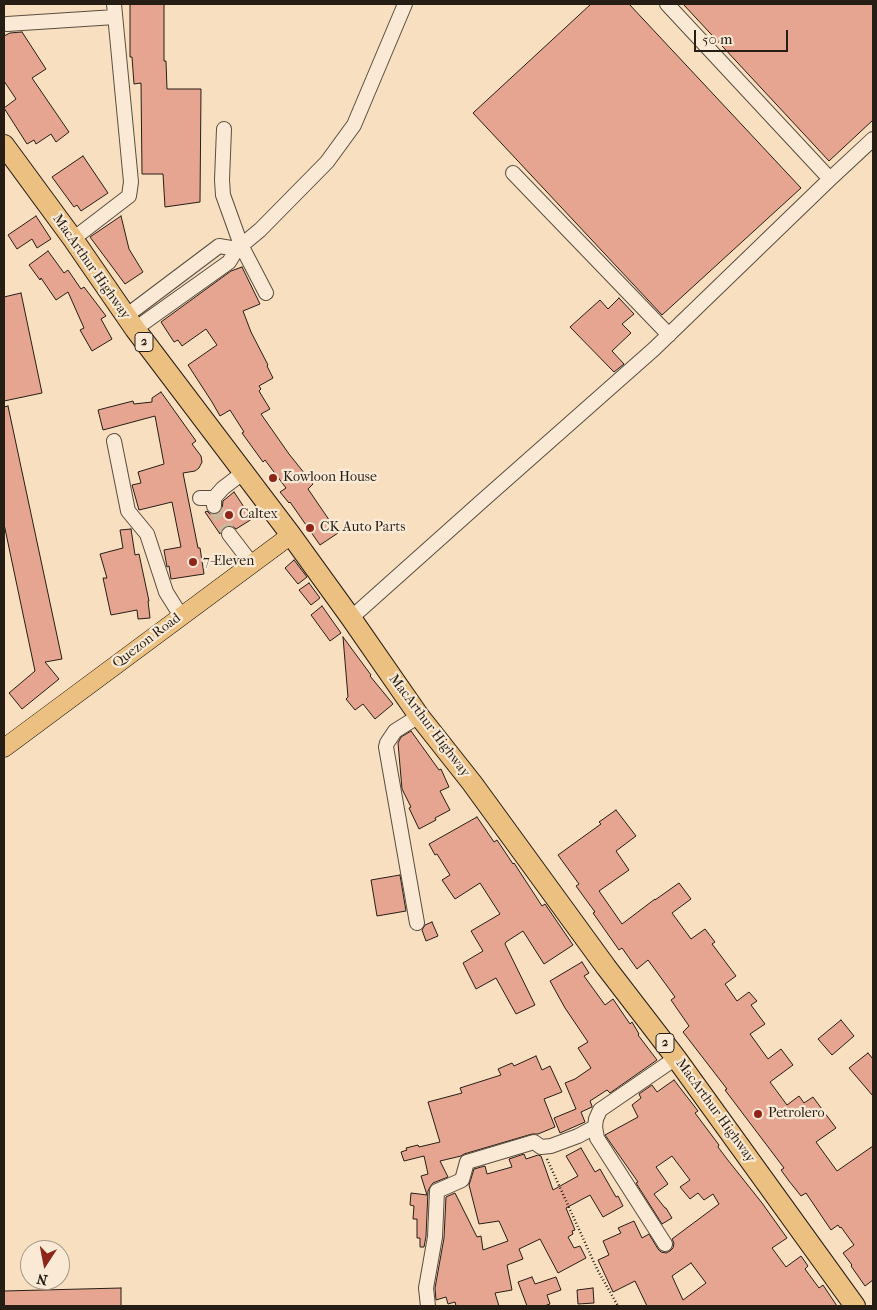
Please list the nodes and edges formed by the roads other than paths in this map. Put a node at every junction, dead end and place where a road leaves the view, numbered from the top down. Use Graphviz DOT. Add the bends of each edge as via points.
graph roads {
  1 [pos="405,4"];
  2 [pos="667,4"];
  3 [pos="114,10"];
  4 [pos="7,24"];
  5 [pos="224,129"];
  6 [pos="873,139"];
  7 [pos="4,145"];
  8 [pos="513,173"];
  9 [pos="830,179"];
  10 [pos="73,239"];
  11 [pos="239,247"];
  12 [pos="193,266"];
  13 [pos="202,281"];
  14 [pos="169,284"];
  15 [pos="266,293"];
  16 [pos="180,298"];
  17 [pos="131,323"];
  18 [pos="669,335"];
  19 [pos="114,441"];
  20 [pos="244,472"];
  21 [pos="210,500"];
  22 [pos="229,534"];
  23 [pos="291,534"];
  24 [pos="252,564"];
  25 [pos="181,616"];
  26 [pos="351,618"];
  27 [pos="419,716"];
  28 [pos="4,748"];
  29 [pos="417,923"];
  30 [pos="676,1058"];
  31 [pos="594,1127"];
  32 [pos="665,1244"];
  33 [pos="428,1306"];
  34 [pos="854,1306"];
  1 -- 11 [label="street" via="354,125 327,162"];
  2 -- 9 [label="street"];
  3 -- 4 [label="street"];
  3 -- 10 [label="street" via="131,182 129,196"];
  5 -- 11 [label="street" via="223,195"];
  6 -- 9 [label="street"];
  7 -- 10 [label="highway, MacArthur Highway / 2"];
  8 -- 18 [label="street"];
  9 -- 18 [label="street"];
  10 -- 17 [label="highway, MacArthur Highway / 2"];
  11 -- 12 [label="street" via="219,246"];
  11 -- 13 [label="street" via="229,262"];
  11 -- 15 [label="street"];
  12 -- 13 [label="street"];
  12 -- 14 [label="street"];
  13 -- 16 [label="street"];
  14 -- 16 [label="street"];
  14 -- 17 [label="street"];
  16 -- 17 [label="street"];
  17 -- 20 [label="highway, MacArthur Highway / 2"];
  18 -- 26 [label="street"];
  19 -- 25 [label="street" via="128,511 147,534 166,592"];
  20 -- 21 [label="street"];
  20 -- 23 [label="highway, MacArthur Highway / 2"];
  22 -- 24 [label="street"];
  23 -- 24 [label="main road, Quezon Road"];
  23 -- 26 [label="highway, MacArthur Highway / 2"];
  24 -- 25 [label="main road, Quezon Road"];
  25 -- 28 [label="main road, Quezon Road"];
  26 -- 27 [label="highway, MacArthur Highway / 2"];
  27 -- 29 [label="street" via="395,731 386,747"];
  27 -- 30 [label="highway, MacArthur Highway / 2"];
  30 -- 31 [label="street" via="600,1110"];
  30 -- 34 [label="highway, MacArthur Highway / 2"];
  31 -- 32 [label="street" via="597,1138"];
  31 -- 33 [label="street" via="551,1146 541,1147 534,1142 467,1162 462,1180 437,1192 435,1237 426,1288"];
}
